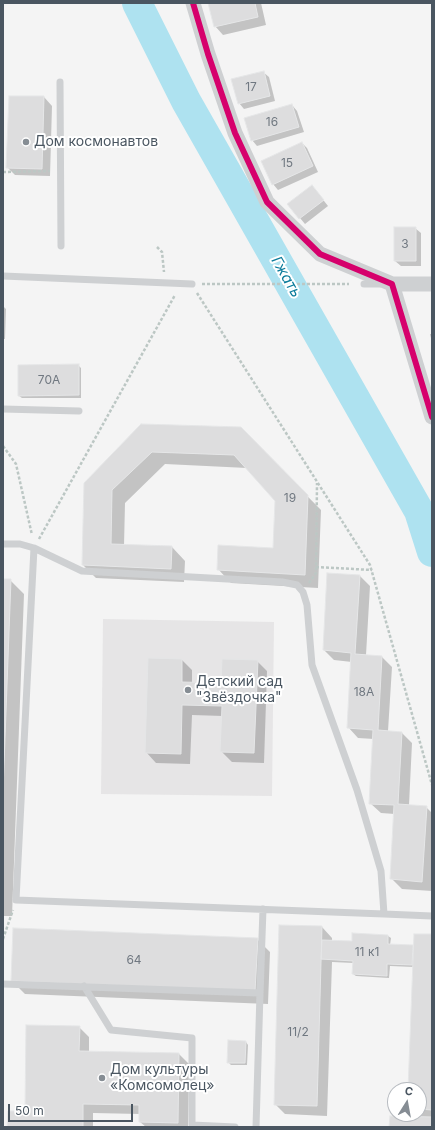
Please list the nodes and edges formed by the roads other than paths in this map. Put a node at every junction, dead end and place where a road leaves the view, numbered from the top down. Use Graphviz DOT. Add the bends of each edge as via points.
graph roads {
  1 [pos="193,3"];
  2 [pos="60,82"];
  3 [pos="61,246"];
  4 [pos="3,276"];
  5 [pos="192,284"];
  6 [pos="364,284"];
  7 [pos="392,284"];
  8 [pos="432,284"];
  9 [pos="3,409"];
  10 [pos="79,410"];
  11 [pos="432,417"];
  12 [pos="3,544"];
  13 [pos="34,548"];
  14 [pos="263,909"];
  15 [pos="384,914"];
  16 [pos="432,916"];
  17 [pos="3,984"];
  18 [pos="84,986"];
  19 [pos="260,993"];
  20 [pos="235,1127"];
  21 [pos="256,1127"];
  1 -- 7 [label="street" via="235,133 267,202 320,254"];
  2 -- 3 [label="lane"];
  4 -- 5 [label="lane"];
  6 -- 7 [label="lane"];
  7 -- 8 [label="street"];
  7 -- 11 [label="street"];
  9 -- 10 [label="lane"];
  12 -- 13 [label="lane" via="20,544"];
  13 -- 14 [label="lane" via="16,900"];
  13 -- 15 [label="lane" via="82,571 282,582 297,585 303,592 307,605 312,665 357,790 381,871"];
  14 -- 15 [label="lane"];
  14 -- 19 [label="lane"];
  15 -- 16 [label="lane"];
  17 -- 18 [label="lane"];
  18 -- 19 [label="lane"];
  18 -- 20 [label="lane" via="111,1030 192,1038 192,1125"];
  19 -- 21 [label="lane"];
}
